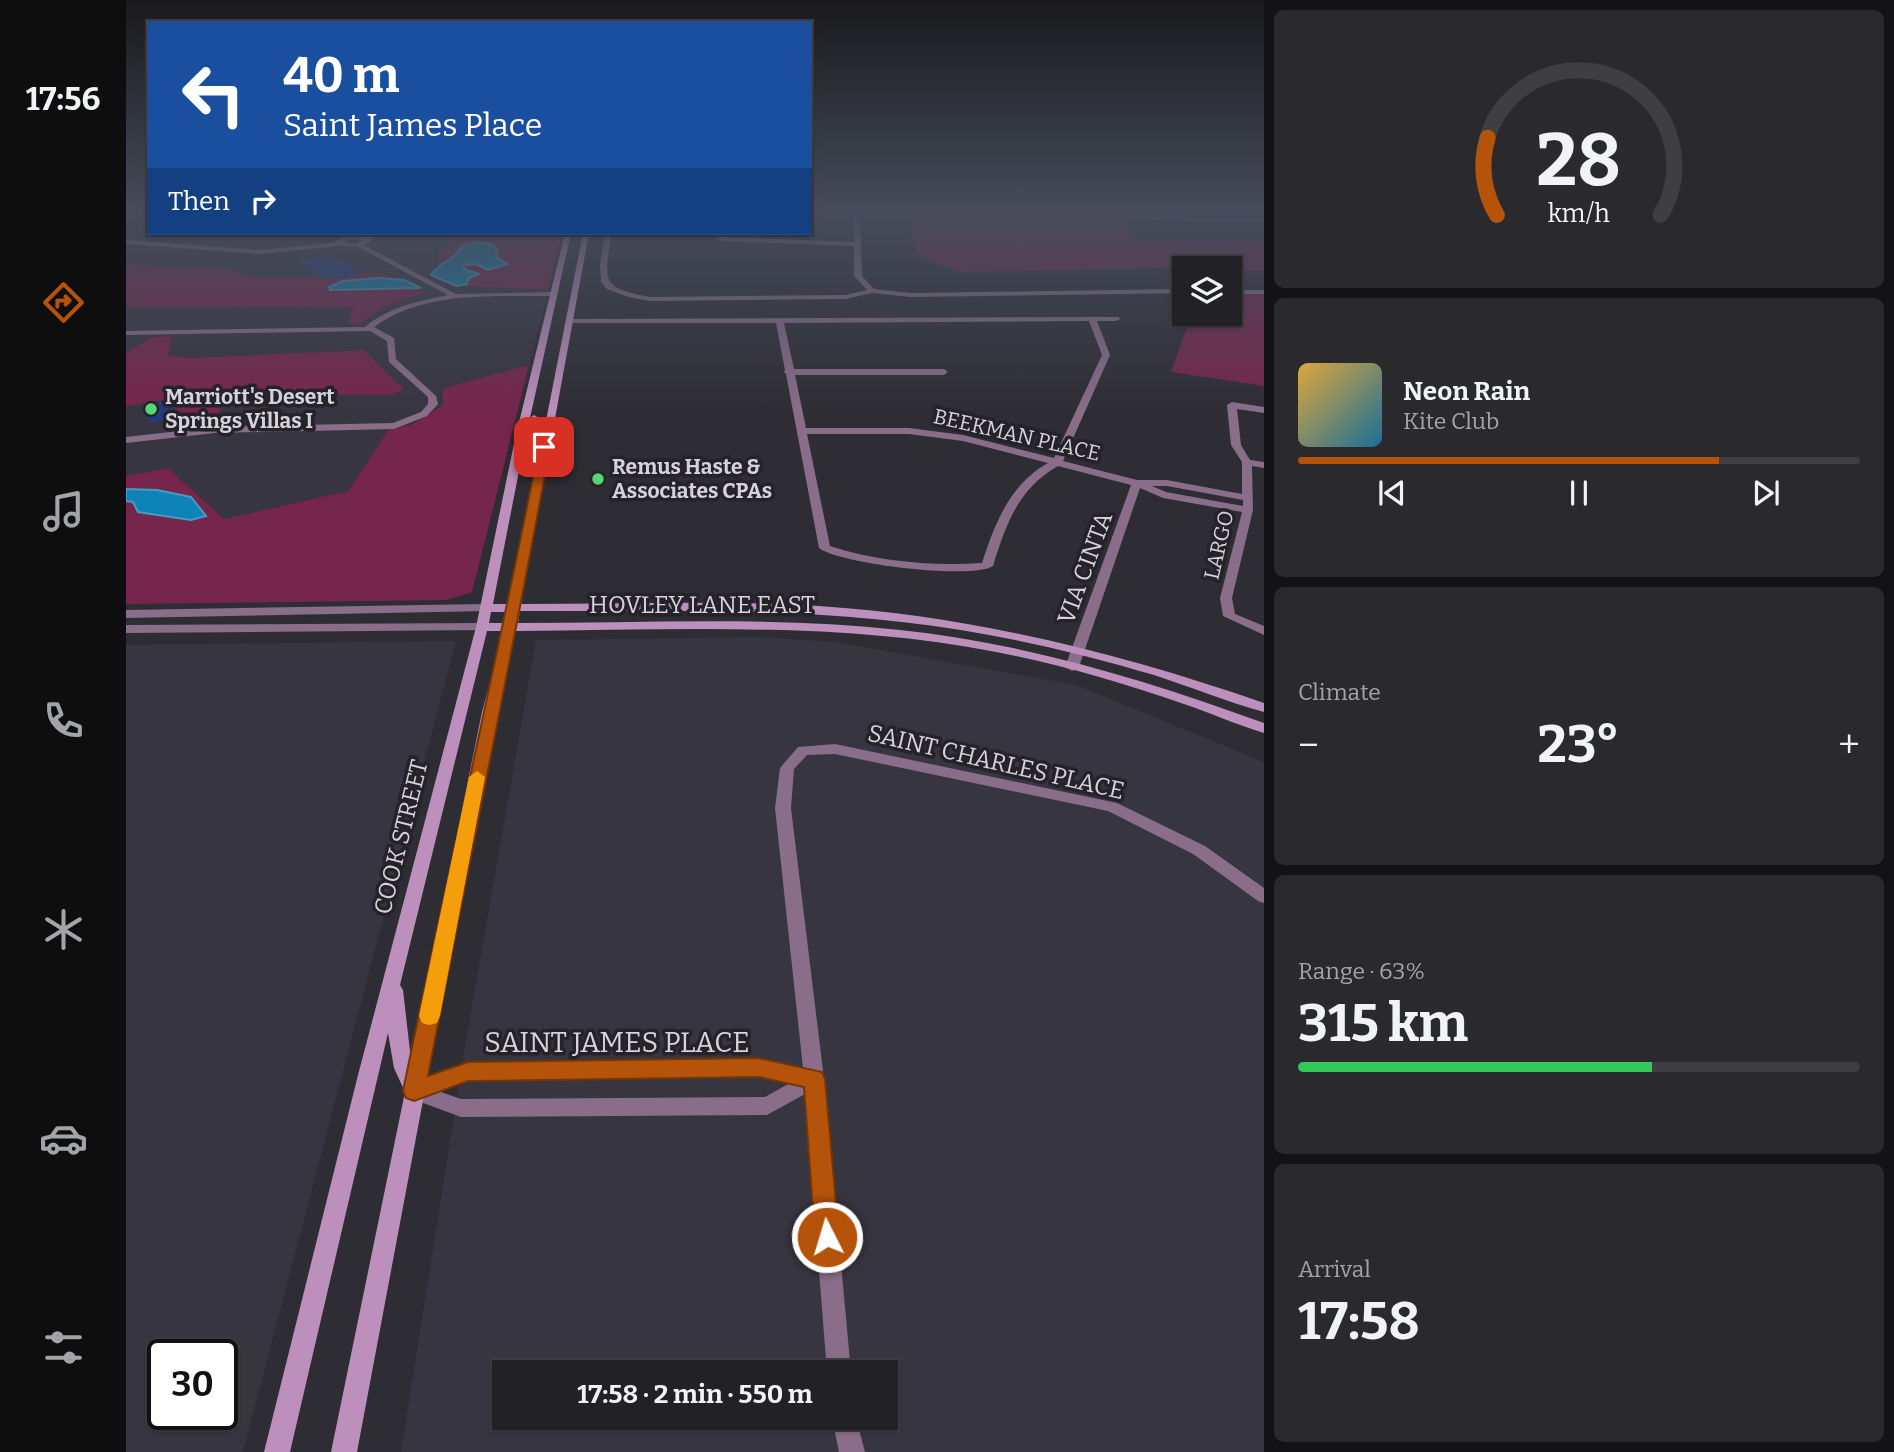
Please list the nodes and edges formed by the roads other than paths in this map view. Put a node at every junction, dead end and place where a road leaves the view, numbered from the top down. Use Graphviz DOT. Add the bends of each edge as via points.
graph roads {
  1 [pos="418,277"];
  2 [pos="557,277"];
  3 [pos="578,277"];
  4 [pos="602,277"];
  5 [pos="859,277"];
  6 [pos="872,290"];
  7 [pos="1172,291"];
  8 [pos="1242,292"];
  9 [pos="1264,292"];
  10 [pos="553,294"];
  11 [pos="455,296"];
  12 [pos="1116,319"];
  13 [pos="1092,320"];
  14 [pos="569,321"];
  15 [pos="780,321"];
  16 [pos="372,329"];
  17 [pos="126,333"];
  18 [pos="788,372"];
  19 [pos="944,372"];
  20 [pos="533,386"];
  21 [pos="1264,410"];
  22 [pos="802,431"];
  23 [pos="126,440"];
  24 [pos="542,456"];
  25 [pos="1057,462"];
  26 [pos="1247,462"];
  27 [pos="1264,465"];
  28 [pos="1138,484"];
  29 [pos="1248,504"];
  30 [pos="485,608"];
  31 [pos="514,608"];
  32 [pos="126,614"];
  33 [pos="482,627"];
  34 [pos="511,627"];
  35 [pos="126,629"];
  36 [pos="1264,631"];
  37 [pos="1078,649"];
  38 [pos="1072,667"];
  39 [pos="1264,708"];
  40 [pos="1264,728"];
  41 [pos="1264,897"];
  42 [pos="393,978"];
  43 [pos="814,1079"];
  44 [pos="414,1091"];
  45 [pos="838,1360"];
  46 [pos="847,1430"];
  47 [pos="277,1452"];
  48 [pos="344,1452"];
  49 [pos="852,1452"];
  1 -- 11 [label="street"];
  2 -- 10 [label="main road, COOK STREET"];
  3 -- 14 [label="main road"];
  4 -- 6 [label="street" via="624,295 650,299 846,297"];
  5 -- 6 [label="street"];
  6 -- 7 [label="street" via="910,295"];
  8 -- 9 [label="street"];
  10 -- 11 [label="street"];
  10 -- 14 [label="main road" via="561,295"];
  10 -- 20 [label="main road, COOK STREET"];
  11 -- 16 [label="street" via="411,306 378,320 369,327"];
  12 -- 13 [label="street"];
  13 -- 15 [label="street"];
  13 -- 25 [label="street" via="1106,355"];
  14 -- 15 [label="street"];
  14 -- 24 [label="main road"];
  15 -- 18 [label="street"];
  16 -- 17 [label="street"];
  16 -- 23 [label="street" via="391,340 393,360 432,396 433,404 424,414 394,426 201,431"];
  18 -- 19 [label="street"];
  18 -- 22 [label="street"];
  20 -- 24 [label="main road" via="537,403 530,446"];
  20 -- 30 [label="main road, COOK STREET"];
  21 -- 26 [label="street, LARGO" via="1232,405 1236,445"];
  22 -- 25 [label="street, BEEKMAN PLACE" via="909,431 963,438"];
  22 -- 25 [label="street" via="825,548 845,556 963,568 988,566 998,532 1017,495 1036,474"];
  24 -- 31 [label="main road"];
  25 -- 28 [label="street, BEEKMAN PLACE"];
  26 -- 27 [label="street"];
  26 -- 29 [label="street, LARGO"];
  28 -- 29 [label="street, BEEKMAN PLACE" via="1167,483"];
  28 -- 37 [label="street, VIA CINTA"];
  29 -- 36 [label="street, LARGO" via="1226,598 1229,616"];
  30 -- 31 [label="main road, HOVLEY LANE EAST"];
  30 -- 32 [label="street, HOVLEY LANE EAST"];
  30 -- 33 [label="main road, COOK STREET"];
  31 -- 34 [label="main road"];
  31 -- 37 [label="main road, HOVLEY LANE EAST" via="821,610 923,621"];
  33 -- 34 [label="main road, HOVLEY LANE EAST"];
  33 -- 35 [label="street, HOVLEY LANE EAST"];
  33 -- 42 [label="main road, COOK STREET"];
  34 -- 38 [label="main road, HOVLEY LANE EAST" via="797,626 959,642"];
  34 -- 44 [label="main road" via="489,712"];
  37 -- 38 [label="street, VIA CINTA"];
  37 -- 39 [label="main road, HOVLEY LANE EAST"];
  38 -- 40 [label="main road, HOVLEY LANE EAST" via="1197,702"];
  41 -- 43 [label="street, SAINT CHARLES PLACE" via="1199,850 1112,807 835,749 803,750 787,768 783,808"];
  42 -- 44 [label="main road" via="401,1055"];
  42 -- 47 [label="main road, COOK STREET"];
  43 -- 44 [label="street, SAINT JAMES PLACE" via="759,1068 468,1071"];
  43 -- 44 [label="street" via="767,1106 461,1108"];
  43 -- 45 [label="street, SAINT CHARLES PLACE"];
  44 -- 48 [label="main road"];
  46 -- 49 [label="street"];
}
